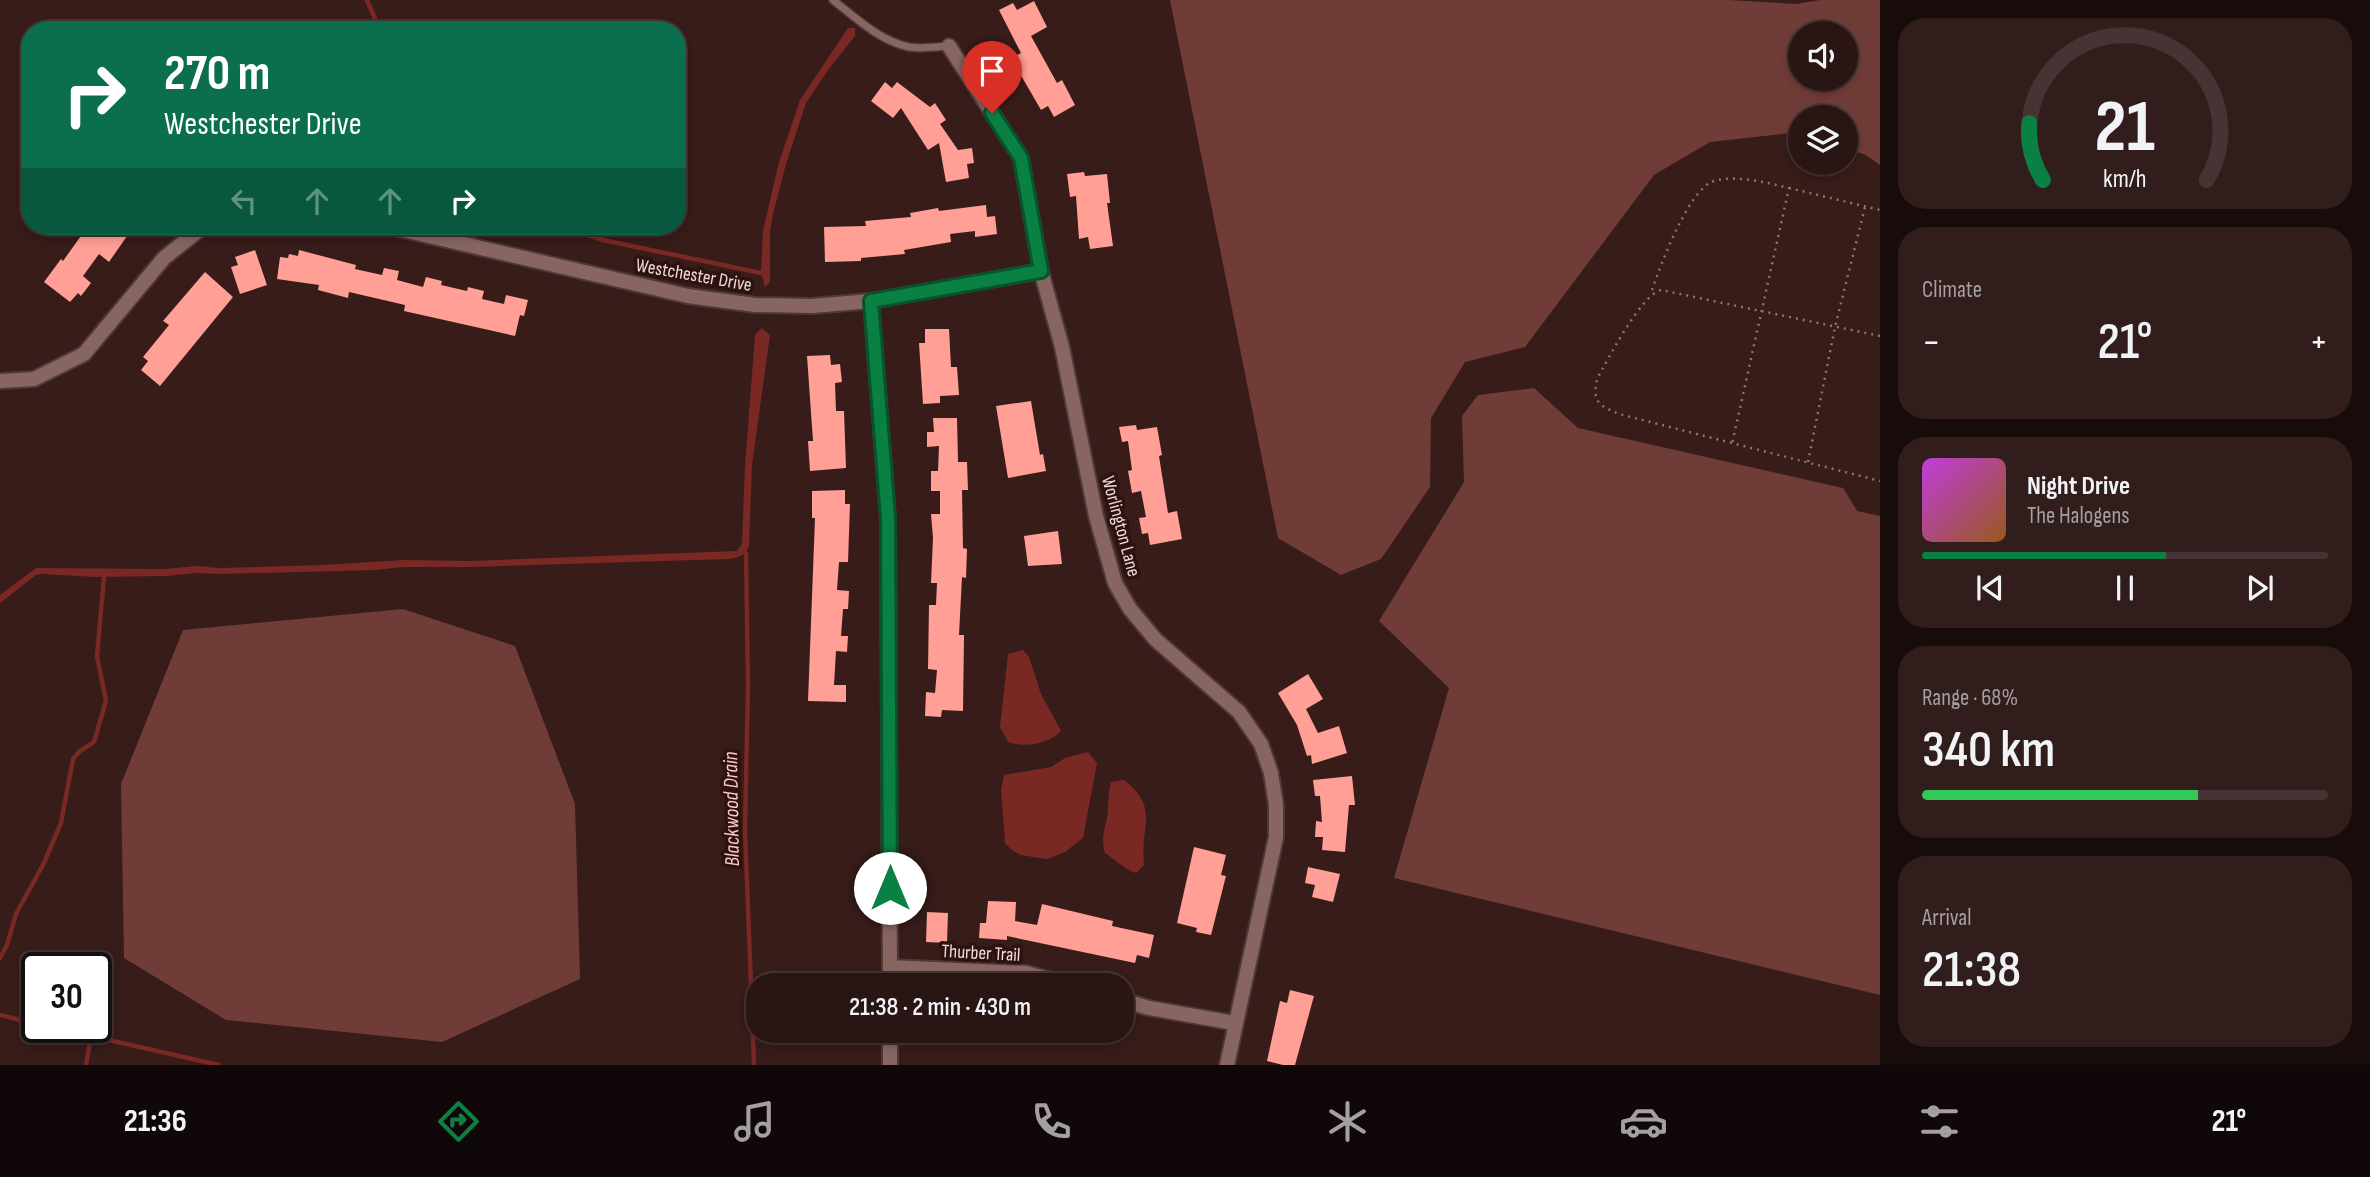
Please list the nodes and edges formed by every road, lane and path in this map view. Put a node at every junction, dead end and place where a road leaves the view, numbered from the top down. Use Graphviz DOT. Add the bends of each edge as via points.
graph roads {
  1 [pos="833,0"];
  2 [pos="949,46"];
  3 [pos="1789,188"];
  4 [pos="1865,207"];
  5 [pos="1880,210"];
  6 [pos="193,235"];
  7 [pos="426,235"];
  8 [pos="1041,271"];
  9 [pos="1652,292"];
  10 [pos="871,301"];
  11 [pos="1760,310"];
  12 [pos="1835,327"];
  13 [pos="1880,336"];
  14 [pos="0,380"];
  15 [pos="1731,444"];
  16 [pos="1808,462"];
  17 [pos="1880,481"];
  18 [pos="890,967"];
  19 [pos="890,973"];
  20 [pos="1026,973"];
  21 [pos="1134,1004"];
  22 [pos="1234,1023"];
  23 [pos="890,1043"];
  24 [pos="890,1065"];
  25 [pos="1227,1065"];
  1 -- 2 [label="lane" via="888,39 911,47"];
  2 -- 8 [label="street, Worlington Lane" via="1021,158"];
  3 -- 4 [label="path"];
  3 -- 9 [label="path" via="1738,179 1708,184 1677,229"];
  3 -- 11 [label="path"];
  4 -- 5 [label="path"];
  4 -- 12 [label="path"];
  6 -- 14 [label="street" via="164,258 84,354 34,379"];
  7 -- 10 [label="street, Westchester Drive" via="721,302 811,306"];
  8 -- 10 [label="street, Westchester Drive"];
  8 -- 22 [label="street, Worlington Lane" via="1115,583 1156,640 1239,712 1261,744 1271,773 1276,837"];
  9 -- 11 [label="path" via="1675,292"];
  9 -- 15 [label="path" via="1597,379 1596,400 1619,414"];
  10 -- 18 [label="street" via="888,518"];
  11 -- 12 [label="path"];
  11 -- 15 [label="path"];
  12 -- 13 [label="path"];
  12 -- 16 [label="path"];
  15 -- 16 [label="path"];
  16 -- 17 [label="path"];
  18 -- 19 [label="street"];
  18 -- 20 [label="street, Thurber Trail"];
  21 -- 22 [label="street"];
  22 -- 25 [label="street, Worlington Lane"];
  23 -- 24 [label="street"];
}
